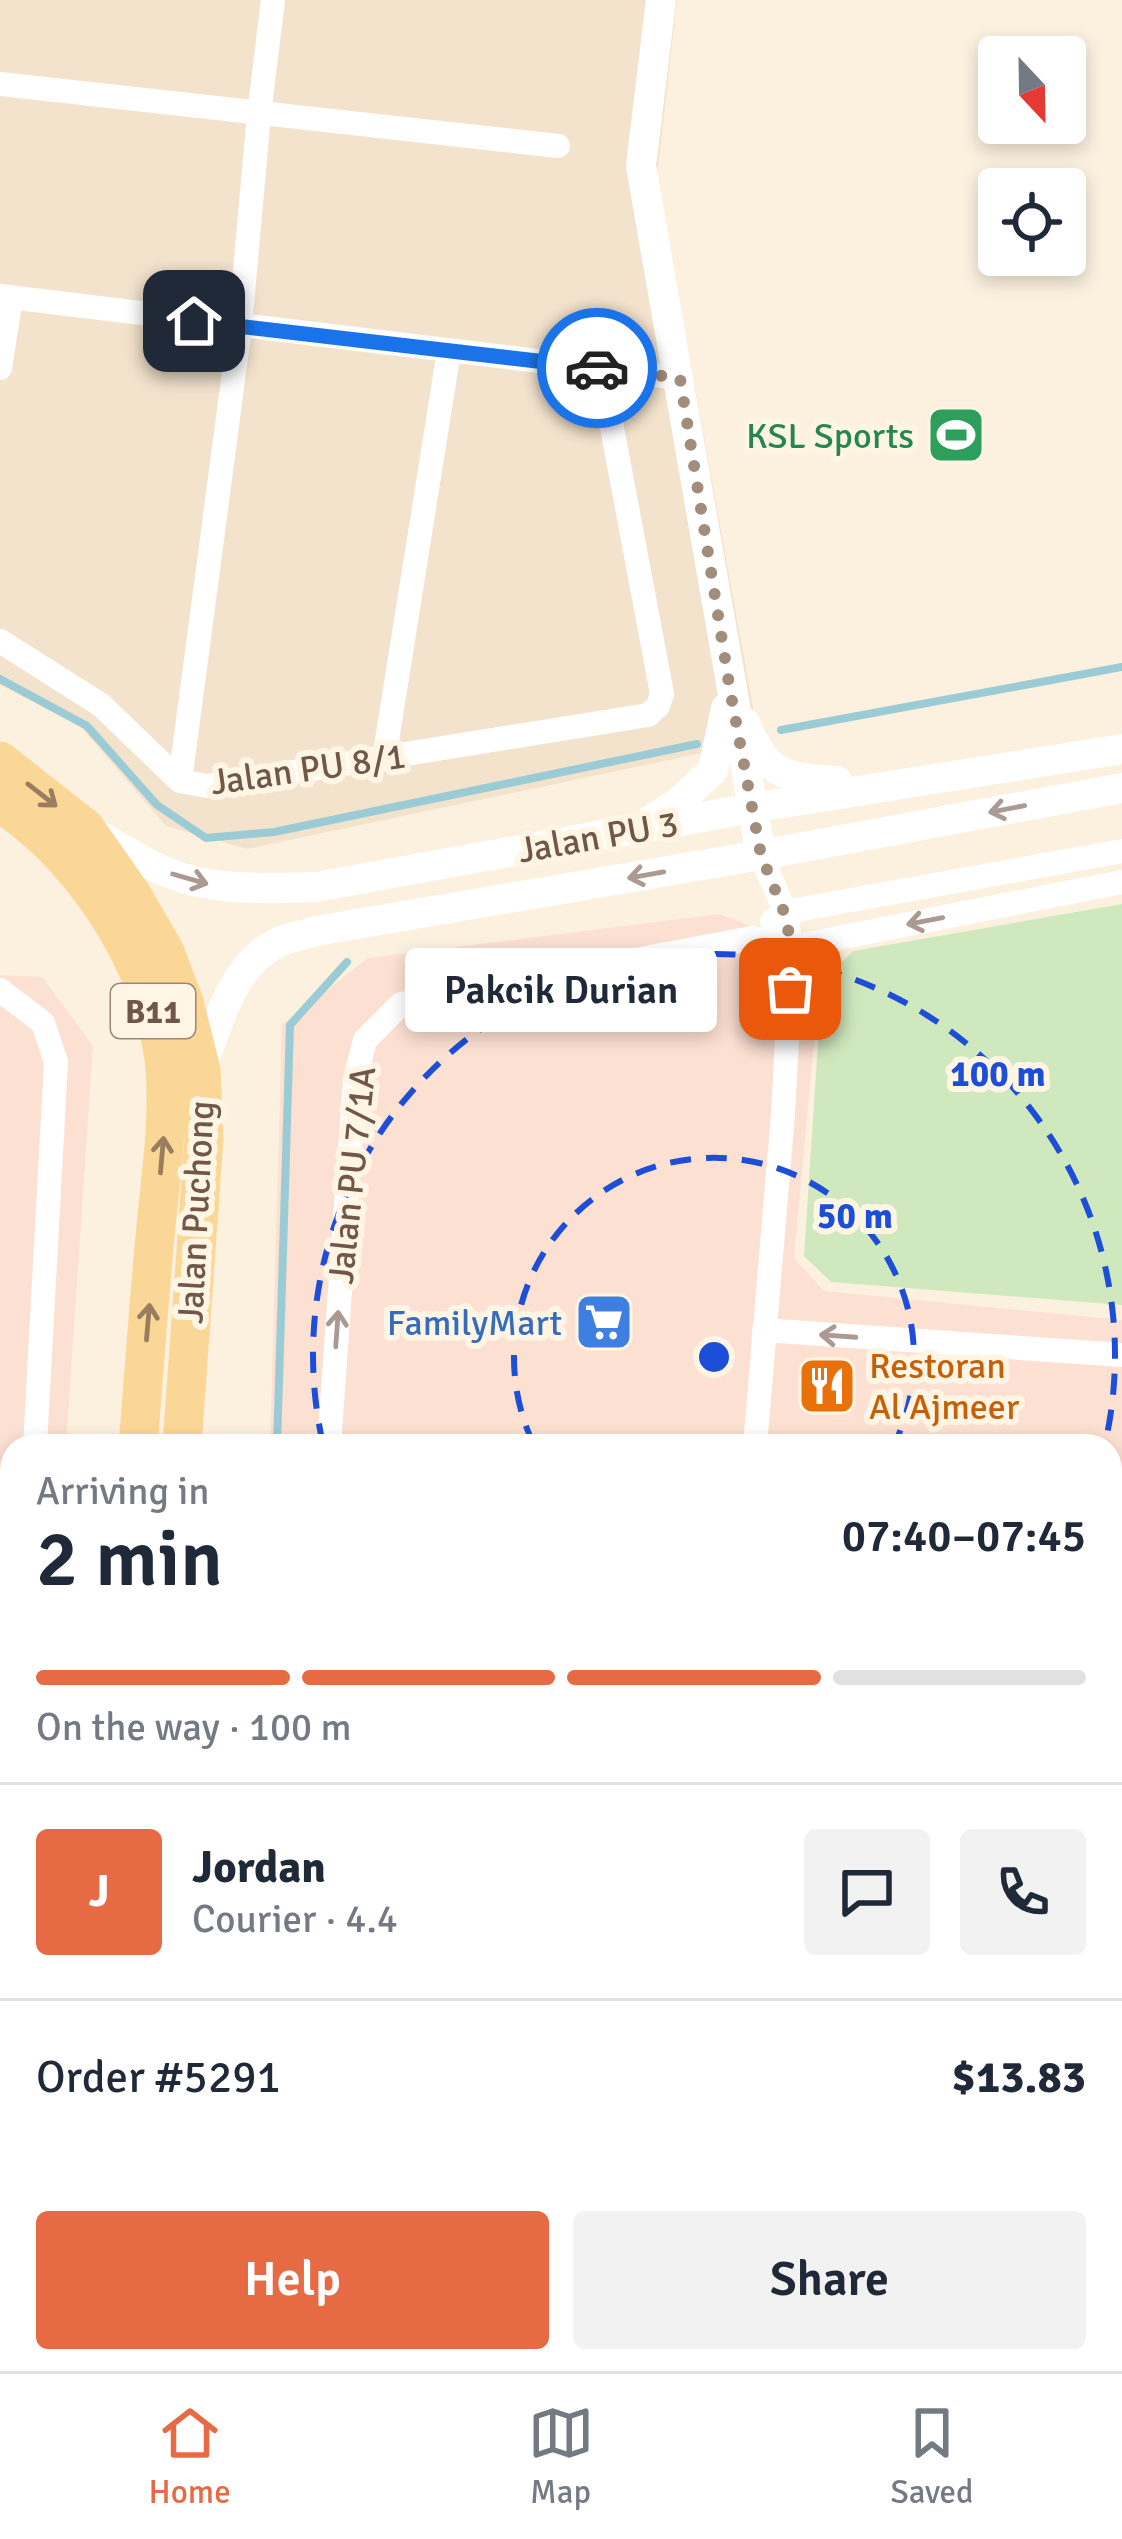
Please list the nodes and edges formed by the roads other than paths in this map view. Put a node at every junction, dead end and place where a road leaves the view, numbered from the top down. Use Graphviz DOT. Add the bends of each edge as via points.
graph roads {
  1 [pos="273,0"];
  2 [pos="661,0"];
  3 [pos="0,84"];
  4 [pos="259,114"];
  5 [pos="558,146"];
  6 [pos="5,297"];
  7 [pos="240,326"];
  8 [pos="448,351"];
  9 [pos="0,368"];
  10 [pos="601,369"];
  11 [pos="680,378"];
  12 [pos="0,641"];
  13 [pos="730,690"];
  14 [pos="1122,749"];
  15 [pos="384,759"];
  16 [pos="0,761"];
  17 [pos="180,781"];
  18 [pos="874,788"];
  19 [pos="1122,788"];
  20 [pos="0,803"];
  21 [pos="752,808"];
  22 [pos="85,828"];
  23 [pos="638,829"];
  24 [pos="1122,850"];
  25 [pos="761,855"];
  26 [pos="1122,883"];
  27 [pos="784,912"];
  28 [pos="752,938"];
  29 [pos="792,947"];
  30 [pos="0,989"];
  31 [pos="200,1070"];
  32 [pos="764,1330"];
  33 [pos="1122,1355"];
  34 [pos="35,1434"];
  35 [pos="139,1434"];
  36 [pos="183,1434"];
  37 [pos="329,1434"];
  38 [pos="756,1434"];
  1 -- 4 [label="street"];
  2 -- 11 [label="street" via="640,166"];
  3 -- 4 [label="street"];
  4 -- 5 [label="street"];
  4 -- 7 [label="street"];
  6 -- 7 [label="street"];
  6 -- 9 [label="street"];
  7 -- 8 [label="street"];
  7 -- 17 [label="street"];
  8 -- 10 [label="street"];
  8 -- 15 [label="street"];
  10 -- 11 [label="street"];
  10 -- 15 [label="street, Jalan PU 8/1" via="658,706 648,715"];
  11 -- 13 [label="street"];
  12 -- 17 [label="street, Jalan PU 8/1" via="101,705"];
  13 -- 18 [label="street" via="758,753 774,769"];
  13 -- 21 [label="street"];
  13 -- 23 [label="street" via="713,770"];
  14 -- 18 [label="street, Jalan PU 3"];
  15 -- 17 [label="street, Jalan PU 8/1" via="207,786"];
  16 -- 22 [label="main road, Jalan Puchong / B11, one-way"];
  18 -- 21 [label="street, Jalan PU 3"];
  19 -- 25 [label="street, Jalan PU 3, one-way"];
  35 -- 20 [label="main road, Jalan Puchong / B11, one-way" via="165,1068 133,958 100,903 62,855"];
  21 -- 23 [label="street, Jalan PU 3"];
  21 -- 25 [label="street"];
  22 -- 23 [label="street, Jalan PU 3, one-way" via="167,872 257,889 316,886"];
  22 -- 31 [label="main road, Jalan Puchong / B11" via="164,950"];
  24 -- 27 [label="street"];
  25 -- 27 [label="street"];
  25 -- 31 [label="street, Jalan PU 3, one-way" via="275,944 229,994"];
  26 -- 29 [label="street, Jalan PU 7/1A, one-way"];
  27 -- 28 [label="street"];
  27 -- 29 [label="street"];
  28 -- 29 [label="street, Jalan PU 7/1A"];
  37 -- 28 [label="street, Jalan PU 7/1A, one-way" via="355,1079 365,1040 401,1004"];
  29 -- 32 [label="street"];
  30 -- 34 [label="street" via="43,1023 56,1062"];
  31 -- 36 [label="main road, Jalan Puchong / B11" via="204,1138"];
  33 -- 32 [label="street, one-way"];
  32 -- 38 [label="street"];
}
